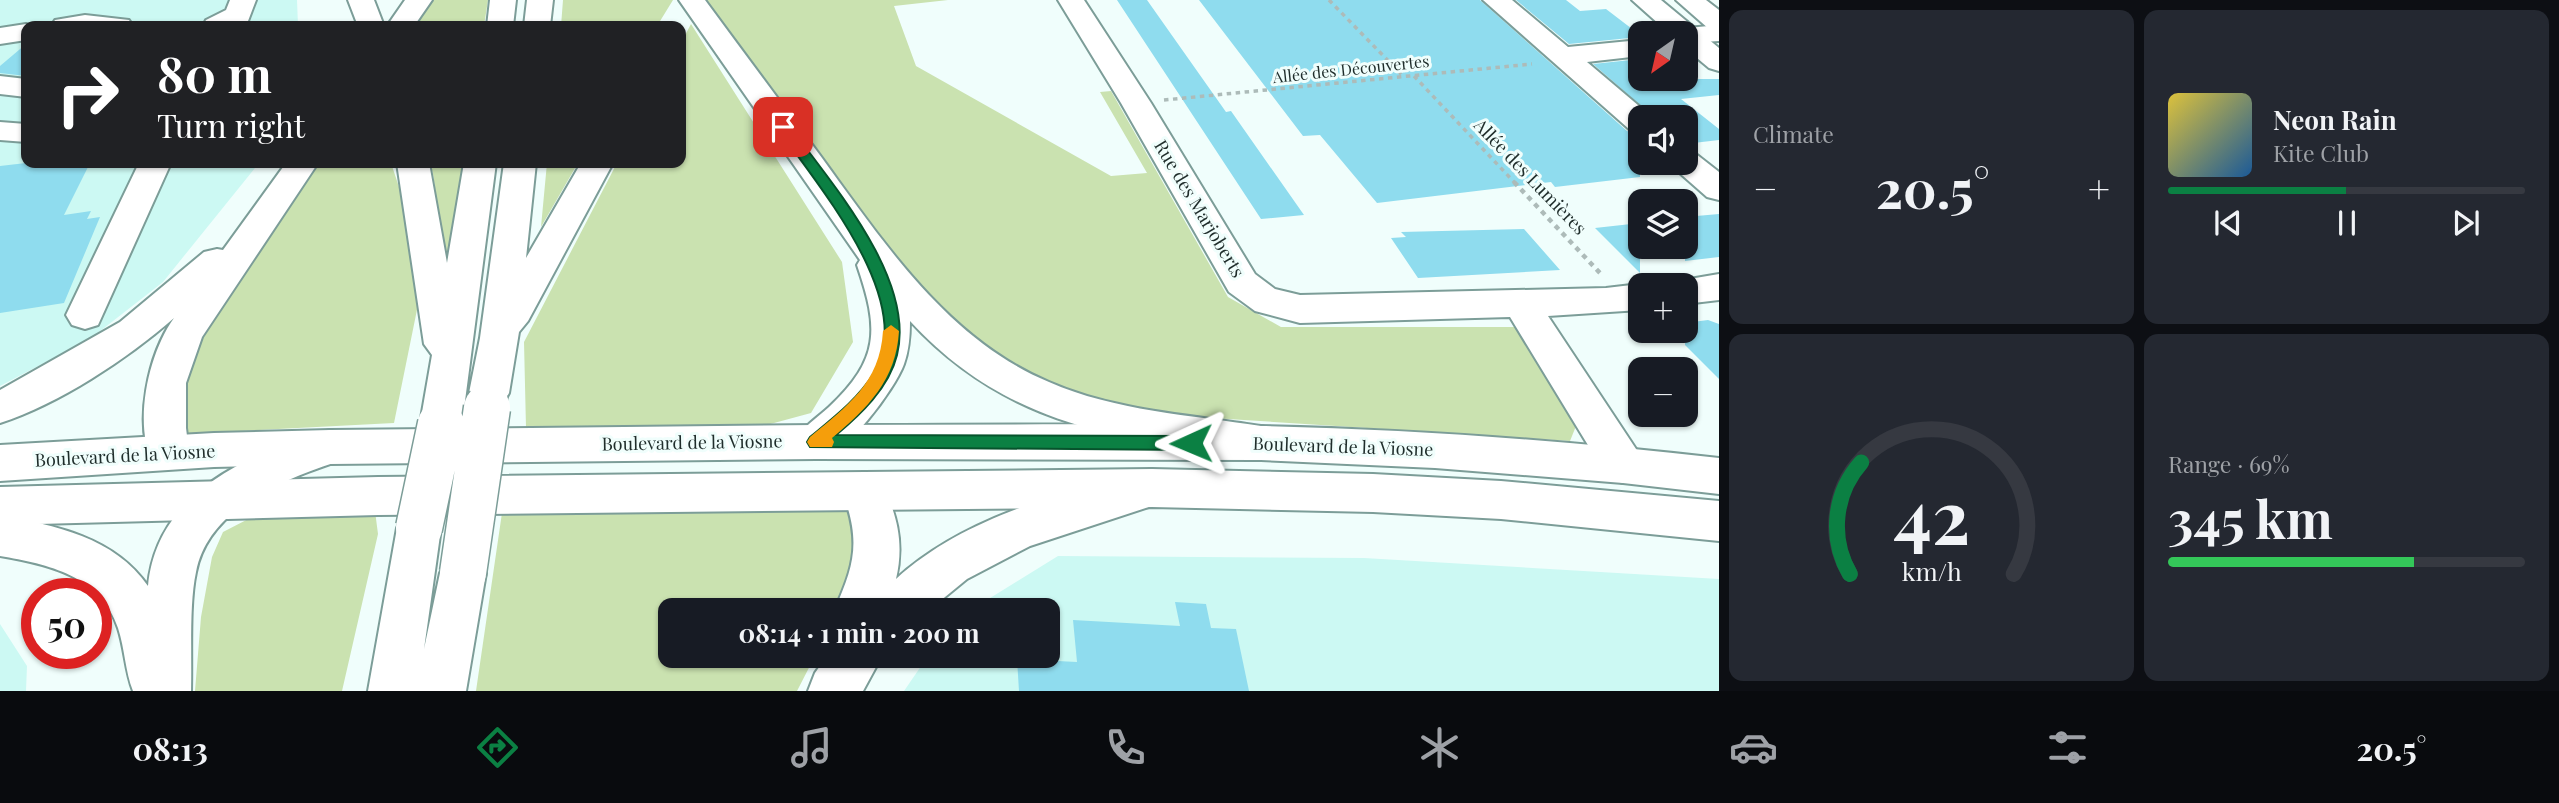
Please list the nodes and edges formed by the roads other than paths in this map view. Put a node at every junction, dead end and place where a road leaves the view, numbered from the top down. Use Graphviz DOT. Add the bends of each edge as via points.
graph roads {
  1 [pos="104,0"];
  2 [pos="243,0"];
  3 [pos="360,0"];
  4 [pos="419,0"];
  5 [pos="503,0"];
  6 [pos="540,0"];
  7 [pos="1070,0"];
  8 [pos="1496,0"];
  9 [pos="1689,0"];
  10 [pos="1645,1"];
  11 [pos="686,6"];
  12 [pos="82,21"];
  13 [pos="226,21"];
  14 [pos="369,21"];
  15 [pos="404,21"];
  16 [pos="501,21"];
  17 [pos="538,21"];
  18 [pos="1719,23"];
  19 [pos="21,33"];
  20 [pos="0,36"];
  21 [pos="1701,44"];
  22 [pos="1628,50"];
  23 [pos="1566,58"];
  24 [pos="0,85"];
  25 [pos="21,87"];
  26 [pos="1628,112"];
  27 [pos="0,131"];
  28 [pos="21,133"];
  29 [pos="153,168"];
  30 [pos="298,168"];
  31 [pos="414,168"];
  32 [pos="480,168"];
  33 [pos="519,168"];
  34 [pos="594,168"];
  35 [pos="1698,172"];
  36 [pos="1719,189"];
  37 [pos="253,230"];
  38 [pos="865,240"];
  39 [pos="1719,287"];
  40 [pos="1698,289"];
  41 [pos="1628,299"];
  42 [pos="1520,303"];
  43 [pos="85,315"];
  44 [pos="499,338"];
  45 [pos="469,387"];
  46 [pos="0,407"];
  47 [pos="816,442"];
  48 [pos="1261,443"];
  49 [pos="330,447"];
  50 [pos="168,452"];
  51 [pos="0,463"];
  52 [pos="1623,465"];
  53 [pos="1719,476"];
  54 [pos="1152,488"];
  55 [pos="864,491"];
  56 [pos="683,493"];
  57 [pos="221,499"];
  58 [pos="0,506"];
  59 [pos="1719,521"];
  60 [pos="0,536"];
  61 [pos="863,598"];
  62 [pos="909,598"];
  63 [pos="824,668"];
  64 [pos="849,668"];
  65 [pos="155,691"];
  66 [pos="166,691"];
  67 [pos="393,691"];
  68 [pos="441,691"];
  69 [pos="810,691"];
  70 [pos="833,691"];
  1 -- 12 [label="main road" via="102,10"];
  2 -- 13 [label="main road" via="238,15"];
  3 -- 14 [label="main road"];
  4 -- 15 [label="main road"];
  5 -- 16 [label="main road"];
  6 -- 17 [label="main road"];
  7 -- 42 [label="main road, Rue des Marjoberts" via="1242,283 1257,298 1300,309"];
  8 -- 23 [label="main road"];
  9 -- 18 [label="main road"];
  10 -- 21 [label="main road"];
  11 -- 38 [label="main road"];
  19 -- 20 [label="main road"];
  22 -- 23 [label="main road"];
  23 -- 26 [label="main road"];
  24 -- 25 [label="main road"];
  27 -- 28 [label="main road"];
  29 -- 43 [label="main road"];
  30 -- 37 [label="main road"];
  31 -- 45 [label="main road"];
  32 -- 45 [label="main road"];
  33 -- 44 [label="main road"];
  34 -- 44 [label="main road"];
  35 -- 36 [label="main road"];
  37 -- 46 [label="main road" via="133,332 26,397"];
  37 -- 50 [label="main road" via="184,333 166,383"];
  38 -- 47 [label="main road" via="882,282 891,322 890,355 863,401"];
  38 -- 48 [label="main road" via="949,340 1032,393 1134,423"];
  39 -- 40 [label="main road"];
  41 -- 42 [label="main road, Rue des Marjoberts"];
  42 -- 52 [label="main road"];
  44 -- 45 [label="main road"];
  45 -- 67 [label="main road, bridge" via="441,424"];
  45 -- 68 [label="main road, bridge" via="463,573"];
  47 -- 48 [label="main road, Boulevard de la Viosne"];
  47 -- 49 [label="main road, Boulevard de la Viosne"];
  47 -- 55 [label="main road"];
  47 -- 56 [label="main road"];
  48 -- 52 [label="main road, Boulevard de la Viosne"];
  49 -- 50 [label="main road, Boulevard de la Viosne"];
  49 -- 57 [label="main road" via="269,467"];
  50 -- 51 [label="main road, Boulevard de la Viosne"];
  50 -- 57 [label="main road" via="191,489"];
  52 -- 53 [label="main road, Boulevard de la Viosne"];
  54 -- 55 [label="main road"];
  54 -- 59 [label="main road" via="1385,494"];
  54 -- 62 [label="main road" via="1032,522 996,538"];
  55 -- 56 [label="main road"];
  55 -- 61 [label="main road" via="876,520 878,552"];
  56 -- 57 [label="main road"];
  57 -- 58 [label="main road"];
  57 -- 66 [label="main road" via="190,533 173,568"];
  60 -- 65 [label="main road" via="68,550 106,570 132,604 143,628"];
  63 -- 69 [label="main road"];
  64 -- 70 [label="main road"];
}
